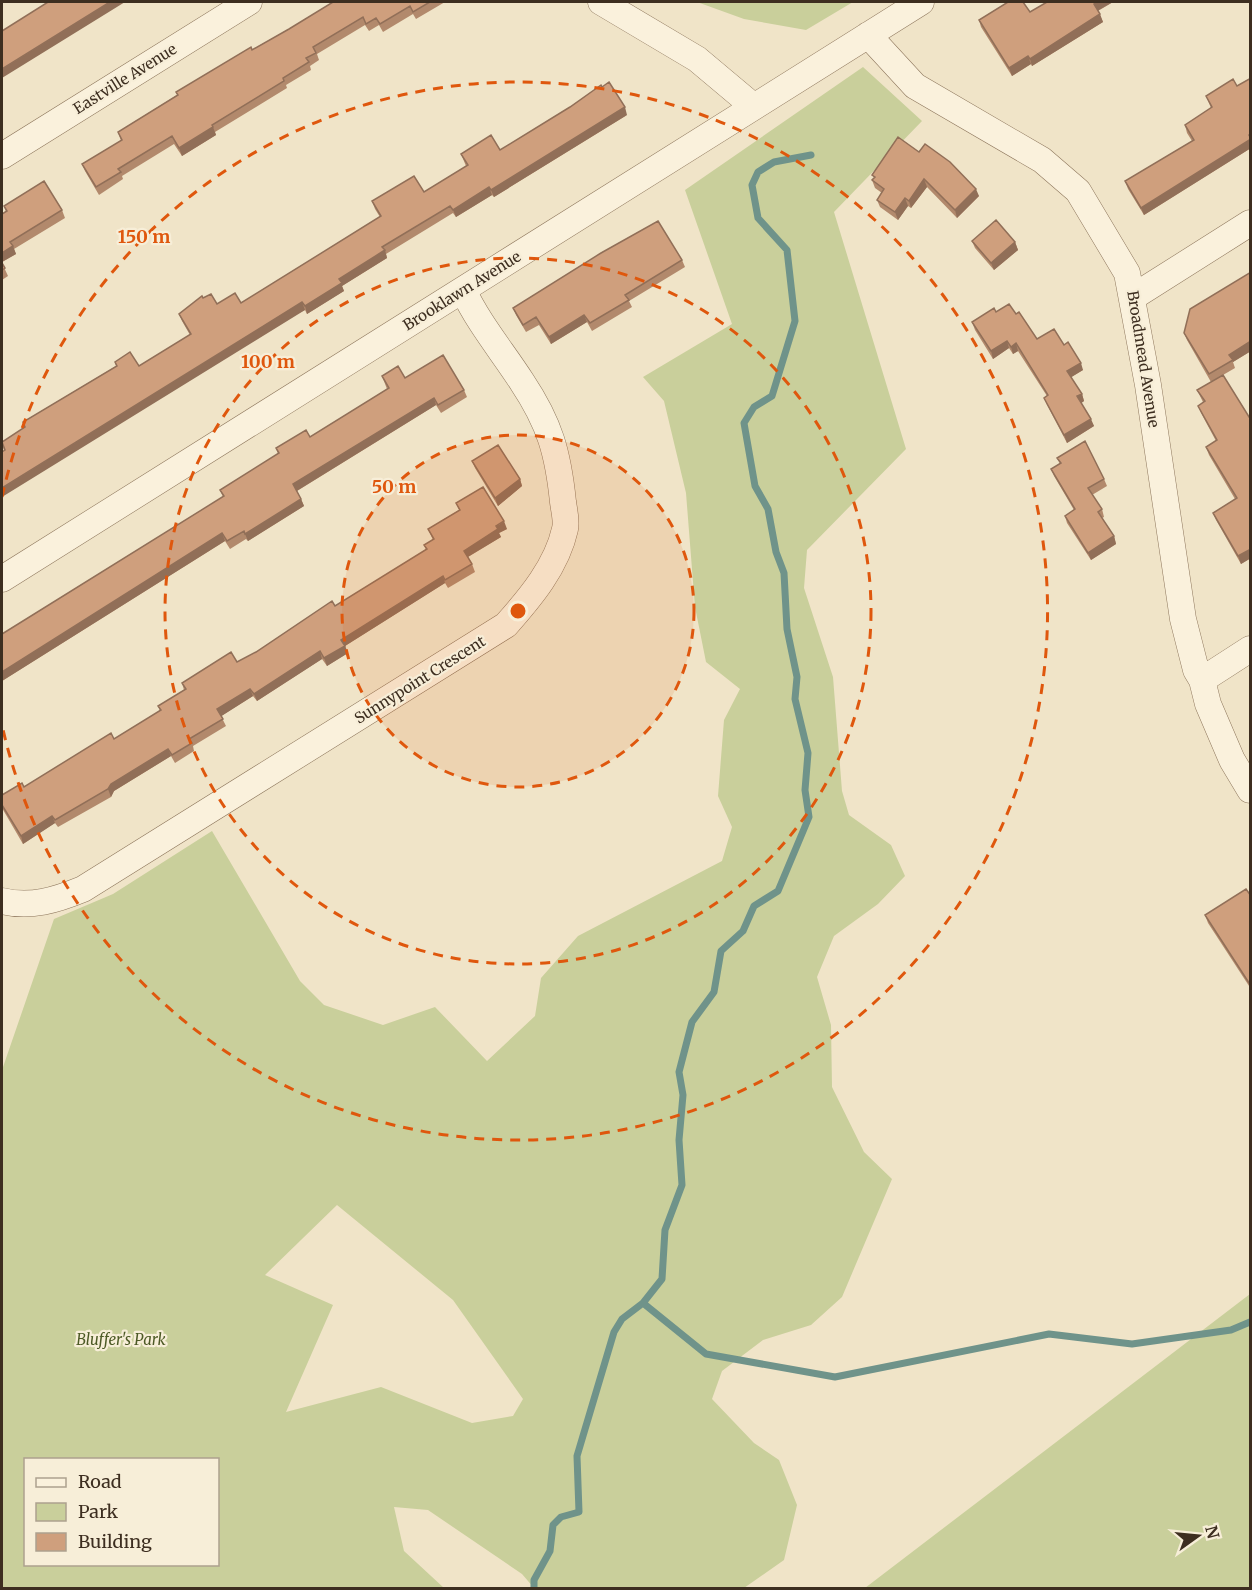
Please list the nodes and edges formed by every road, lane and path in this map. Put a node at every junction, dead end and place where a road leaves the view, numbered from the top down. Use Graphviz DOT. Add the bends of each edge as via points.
graph roads {
  1 [pos="249,2"];
  2 [pos="601,2"];
  3 [pos="921,2"];
  4 [pos="868,34"];
  5 [pos="753,106"];
  6 [pos="2,156"];
  7 [pos="1251,223"];
  8 [pos="463,290"];
  9 [pos="1134,297"];
  10 [pos="2,579"];
  11 [pos="1251,649"];
  12 [pos="1202,680"];
  13 [pos="1251,790"];
  14 [pos="2,901"];
  1 -- 6 [label="street, Eastville Avenue"];
  2 -- 5 [label="street" via="697,59"];
  3 -- 4 [label="street, Brooklawn Avenue"];
  4 -- 5 [label="street, Brooklawn Avenue"];
  4 -- 9 [label="street, Broadmead Avenue" via="915,86 1042,160 1078,191 1128,273"];
  5 -- 8 [label="street, Brooklawn Avenue"];
  7 -- 9 [label="street"];
  8 -- 10 [label="street, Brooklawn Avenue"];
  8 -- 14 [label="street, Sunnypoint Crescent" via="549,429 559,459 566,528 544,576 525,603 506,626 83,889 40,903 18,905"];
  9 -- 12 [label="street, Broadmead Avenue" via="1183,619"];
  11 -- 12 [label="street"];
  12 -- 13 [label="street, Broadmead Avenue" via="1217,727"];
}
